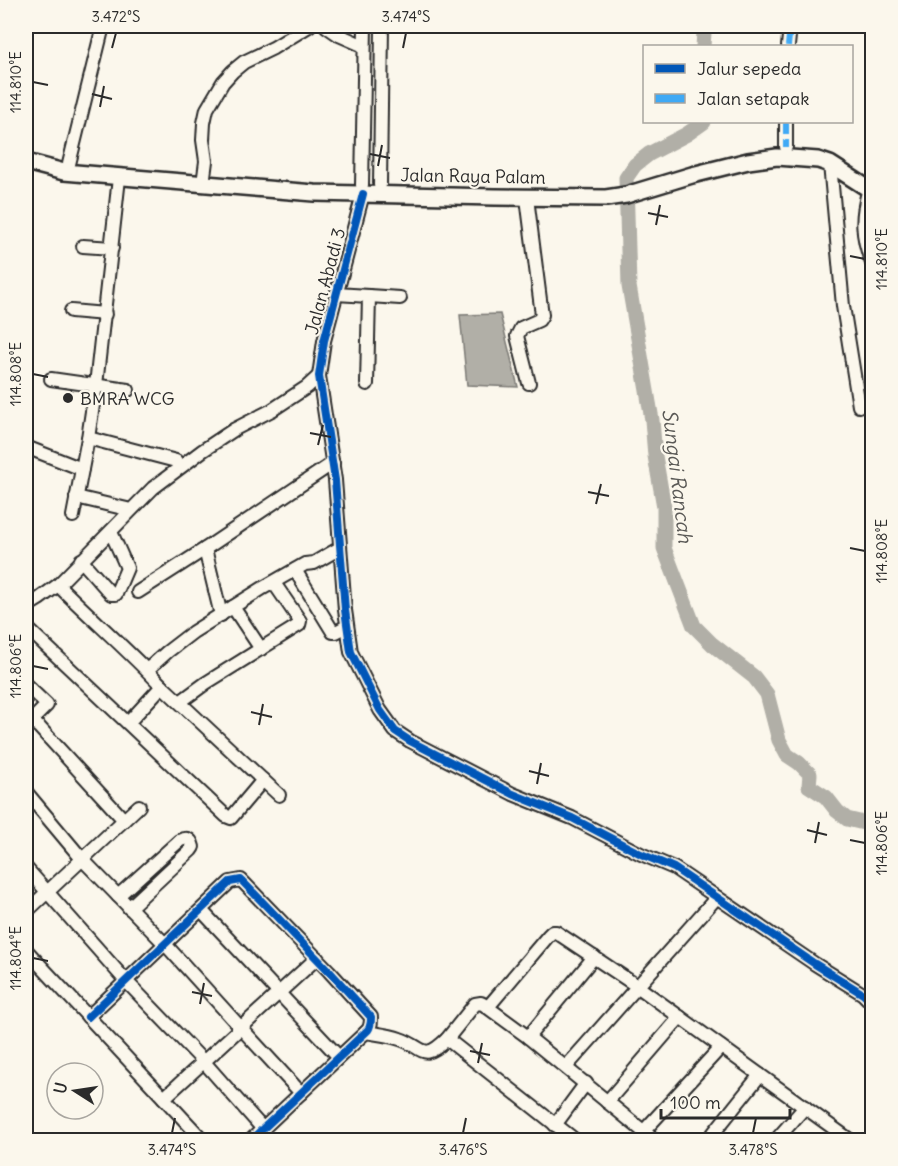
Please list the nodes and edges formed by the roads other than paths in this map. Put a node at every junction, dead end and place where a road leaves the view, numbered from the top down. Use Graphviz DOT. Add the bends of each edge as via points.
graph roads {
  1 [pos="103,26"];
  2 [pos="309,26"];
  3 [pos="326,26"];
  4 [pos="365,26"];
  5 [pos="382,26"];
  6 [pos="790,26"];
  7 [pos="789,45"];
  8 [pos="364,46"];
  9 [pos="786,123"];
  10 [pos="786,147"];
  11 [pos="26,153"];
  12 [pos="26,162"];
  13 [pos="69,164"];
  14 [pos="830,164"];
  15 [pos="119,178"];
  16 [pos="203,180"];
  17 [pos="380,185"];
  18 [pos="871,187"];
  19 [pos="363,189"];
  20 [pos="633,189"];
  21 [pos="448,191"];
  22 [pos="527,198"];
  23 [pos="83,246"];
  24 [pos="112,248"];
  25 [pos="873,263"];
  26 [pos="336,294"];
  27 [pos="369,296"];
  28 [pos="400,298"];
  29 [pos="71,311"];
  30 [pos="105,314"];
  31 [pos="320,376"];
  32 [pos="51,378"];
  33 [pos="529,383"];
  34 [pos="367,384"];
  35 [pos="96,385"];
  36 [pos="128,390"];
  37 [pos="859,406"];
  38 [pos="88,438"];
  39 [pos="26,447"];
  40 [pos="176,461"];
  41 [pos="333,463"];
  42 [pos="82,469"];
  43 [pos="76,497"];
  44 [pos="127,509"];
  45 [pos="72,516"];
  46 [pos="111,532"];
  47 [pos="340,543"];
  48 [pos="205,549"];
  49 [pos="81,560"];
  50 [pos="300,567"];
  51 [pos="273,583"];
  52 [pos="58,585"];
  53 [pos="138,592"];
  54 [pos="26,607"];
  55 [pos="233,607"];
  56 [pos="221,615"];
  57 [pos="347,626"];
  58 [pos="26,627"];
  59 [pos="261,649"];
  60 [pos="147,670"];
  61 [pos="26,685"];
  62 [pos="162,686"];
  63 [pos="180,702"];
  64 [pos="28,723"];
  65 [pos="128,723"];
  66 [pos="263,780"];
  67 [pos="26,792"];
  68 [pos="279,795"];
  69 [pos="139,806"];
  70 [pos="124,820"];
  71 [pos="164,854"];
  72 [pos="82,859"];
  73 [pos="175,865"];
  74 [pos="26,868"];
  75 [pos="136,879"];
  76 [pos="147,891"];
  77 [pos="47,892"];
  78 [pos="117,896"];
  79 [pos="717,897"];
  80 [pos="129,908"];
  81 [pos="201,910"];
  82 [pos="26,912"];
  83 [pos="165,944"];
  84 [pos="26,950"];
  85 [pos="594,957"];
  86 [pos="317,958"];
  87 [pos="126,981"];
  88 [pos="637,986"];
  89 [pos="279,993"];
  90 [pos="873,1003"];
  91 [pos="488,1007"];
  92 [pos="88,1017"];
  93 [pos="680,1017"];
  94 [pos="241,1028"];
  95 [pos="366,1032"];
  96 [pos="528,1037"];
  97 [pos="447,1039"];
  98 [pos="721,1047"];
  99 [pos="339,1057"];
  100 [pos="204,1062"];
  101 [pos="566,1067"];
  102 [pos="760,1075"];
  103 [pos="586,1083"];
  104 [pos="301,1093"];
  105 [pos="164,1098"];
  106 [pos="608,1102"];
  107 [pos="805,1107"];
  108 [pos="555,1125"];
  109 [pos="263,1129"];
  110 [pos="651,1138"];
  111 [pos="846,1139"];
  112 [pos="203,1140"];
  113 [pos="252,1140"];
  114 [pos="575,1140"];
  115 [pos="708,1140"];
  116 [pos="776,1140"];
  1 -- 13 [label="street"];
  2 -- 16 [label="street" via="244,62 223,82 204,123"];
  3 -- 8 [label="street"];
  4 -- 8 [label="street, Jalan Abadi 3"];
  5 -- 17 [label="street"];
  6 -- 7 [label="street"];
  8 -- 19 [label="street, Jalan Abadi 3"];
  9 -- 10 [label="street"];
  10 -- 18 [label="main road, Jalan Raya Palam" via="835,157"];
  10 -- 20 [label="main road, Jalan Raya Palam" via="744,153"];
  11 -- 13 [label="main road, Jalan Raya Palam"];
  12 -- 15 [label="main road, Jalan Raya Palam" via="64,172"];
  13 -- 16 [label="main road, Jalan Raya Palam"];
  14 -- 18 [label="main road, Jalan Raya Palam"];
  14 -- 20 [label="main road, Jalan Raya Palam" via="806,158 766,158"];
  14 -- 37 [label="street" via="843,306"];
  15 -- 16 [label="main road, Jalan Raya Palam"];
  15 -- 24 [label="street"];
  16 -- 19 [label="main road, Jalan Raya Palam" via="314,193"];
  17 -- 19 [label="main road, Jalan Raya Palam"];
  17 -- 21 [label="main road, Jalan Raya Palam"];
  18 -- 25 [label="street" via="862,220"];
  19 -- 21 [label="main road, Jalan Raya Palam"];
  19 -- 26 [label="street, Jalan Abadi 3"];
  20 -- 21 [label="main road, Jalan Raya Palam"];
  20 -- 22 [label="main road, Jalan Raya Palam" via="606,198"];
  21 -- 22 [label="main road, Jalan Raya Palam"];
  22 -- 33 [label="street" via="542,315 521,328 517,336"];
  23 -- 24 [label="street"];
  24 -- 30 [label="street"];
  26 -- 27 [label="street"];
  26 -- 31 [label="street, Jalan Abadi 3"];
  27 -- 28 [label="street"];
  27 -- 34 [label="street"];
  29 -- 30 [label="street"];
  30 -- 35 [label="street"];
  31 -- 41 [label="street, Jalan Abadi 3"];
  31 -- 46 [label="street" via="185,464 153,488"];
  32 -- 35 [label="street"];
  35 -- 36 [label="street"];
  35 -- 38 [label="street"];
  38 -- 40 [label="street"];
  38 -- 42 [label="street"];
  39 -- 42 [label="street"];
  41 -- 47 [label="street, Jalan Abadi 3"];
  41 -- 48 [label="street"];
  42 -- 43 [label="street"];
  43 -- 44 [label="street"];
  43 -- 45 [label="street"];
  46 -- 49 [label="street"];
  46 -- 49 [label="street" via="127,567 116,594 111,594"];
  47 -- 50 [label="street" via="310,557"];
  47 -- 57 [label="street, Jalan Abadi 3"];
  48 -- 53 [label="street"];
  48 -- 56 [label="street"];
  49 -- 52 [label="street"];
  50 -- 51 [label="street"];
  50 -- 57 [label="street" via="333,632"];
  51 -- 55 [label="street"];
  51 -- 59 [label="street" via="300,621 297,627"];
  52 -- 54 [label="street"];
  52 -- 60 [label="street"];
  55 -- 56 [label="street"];
  55 -- 59 [label="street"];
  56 -- 60 [label="street" via="193,632"];
  57 -- 79 [label="street, Jalan Abadi 3" via="351,652 395,731 513,794 674,868"];
  58 -- 65 [label="street"];
  59 -- 63 [label="street"];
  60 -- 62 [label="street"];
  61 -- 64 [label="street" via="47,705"];
  62 -- 63 [label="street"];
  62 -- 65 [label="street"];
  63 -- 66 [label="street"];
  64 -- 70 [label="street" via="63,753"];
  65 -- 66 [label="street" via="229,818"];
  66 -- 68 [label="street"];
  67 -- 72 [label="street"];
  69 -- 70 [label="street"];
  70 -- 72 [label="street"];
  71 -- 73 [label="street"];
  71 -- 73 [label="street" via="184,838 192,843 191,850"];
  71 -- 75 [label="street"];
  72 -- 77 [label="street"];
  72 -- 78 [label="street"];
  73 -- 76 [label="street"];
  74 -- 77 [label="street"];
  75 -- 76 [label="street"];
  75 -- 78 [label="street"];
  76 -- 80 [label="street"];
  77 -- 82 [label="street"];
  77 -- 87 [label="street"];
  78 -- 80 [label="street"];
  79 -- 88 [label="street"];
  79 -- 90 [label="street, Jalan Abadi 3"];
  80 -- 83 [label="street"];
  81 -- 83 [label="street"];
  81 -- 86 [label="street" via="230,882 241,880"];
  81 -- 89 [label="street"];
  83 -- 87 [label="street"];
  83 -- 94 [label="street"];
  84 -- 92 [label="street"];
  85 -- 88 [label="street"];
  85 -- 91 [label="street" via="552,932"];
  85 -- 96 [label="street"];
  86 -- 89 [label="street"];
  86 -- 95 [label="street" via="371,1017"];
  87 -- 92 [label="street"];
  87 -- 100 [label="street"];
  88 -- 93 [label="street"];
  88 -- 101 [label="street"];
  89 -- 94 [label="street"];
  89 -- 99 [label="street"];
  91 -- 96 [label="street"];
  91 -- 97 [label="street" via="475,1004"];
  92 -- 105 [label="street"];
  93 -- 98 [label="street"];
  93 -- 106 [label="street"];
  94 -- 100 [label="street"];
  94 -- 104 [label="street"];
  95 -- 97 [label="street" via="401,1039 427,1052"];
  95 -- 99 [label="street"];
  96 -- 101 [label="street"];
  97 -- 108 [label="street"];
  98 -- 102 [label="street"];
  98 -- 110 [label="street"];
  99 -- 104 [label="street"];
  100 -- 105 [label="street"];
  100 -- 109 [label="street"];
  101 -- 103 [label="street"];
  102 -- 107 [label="street"];
  102 -- 115 [label="street"];
  103 -- 106 [label="street"];
  103 -- 108 [label="street"];
  104 -- 109 [label="street"];
  105 -- 112 [label="street"];
  106 -- 110 [label="street"];
  107 -- 111 [label="street"];
  107 -- 116 [label="street"];
  108 -- 114 [label="street"];
  109 -- 113 [label="street"];
}
